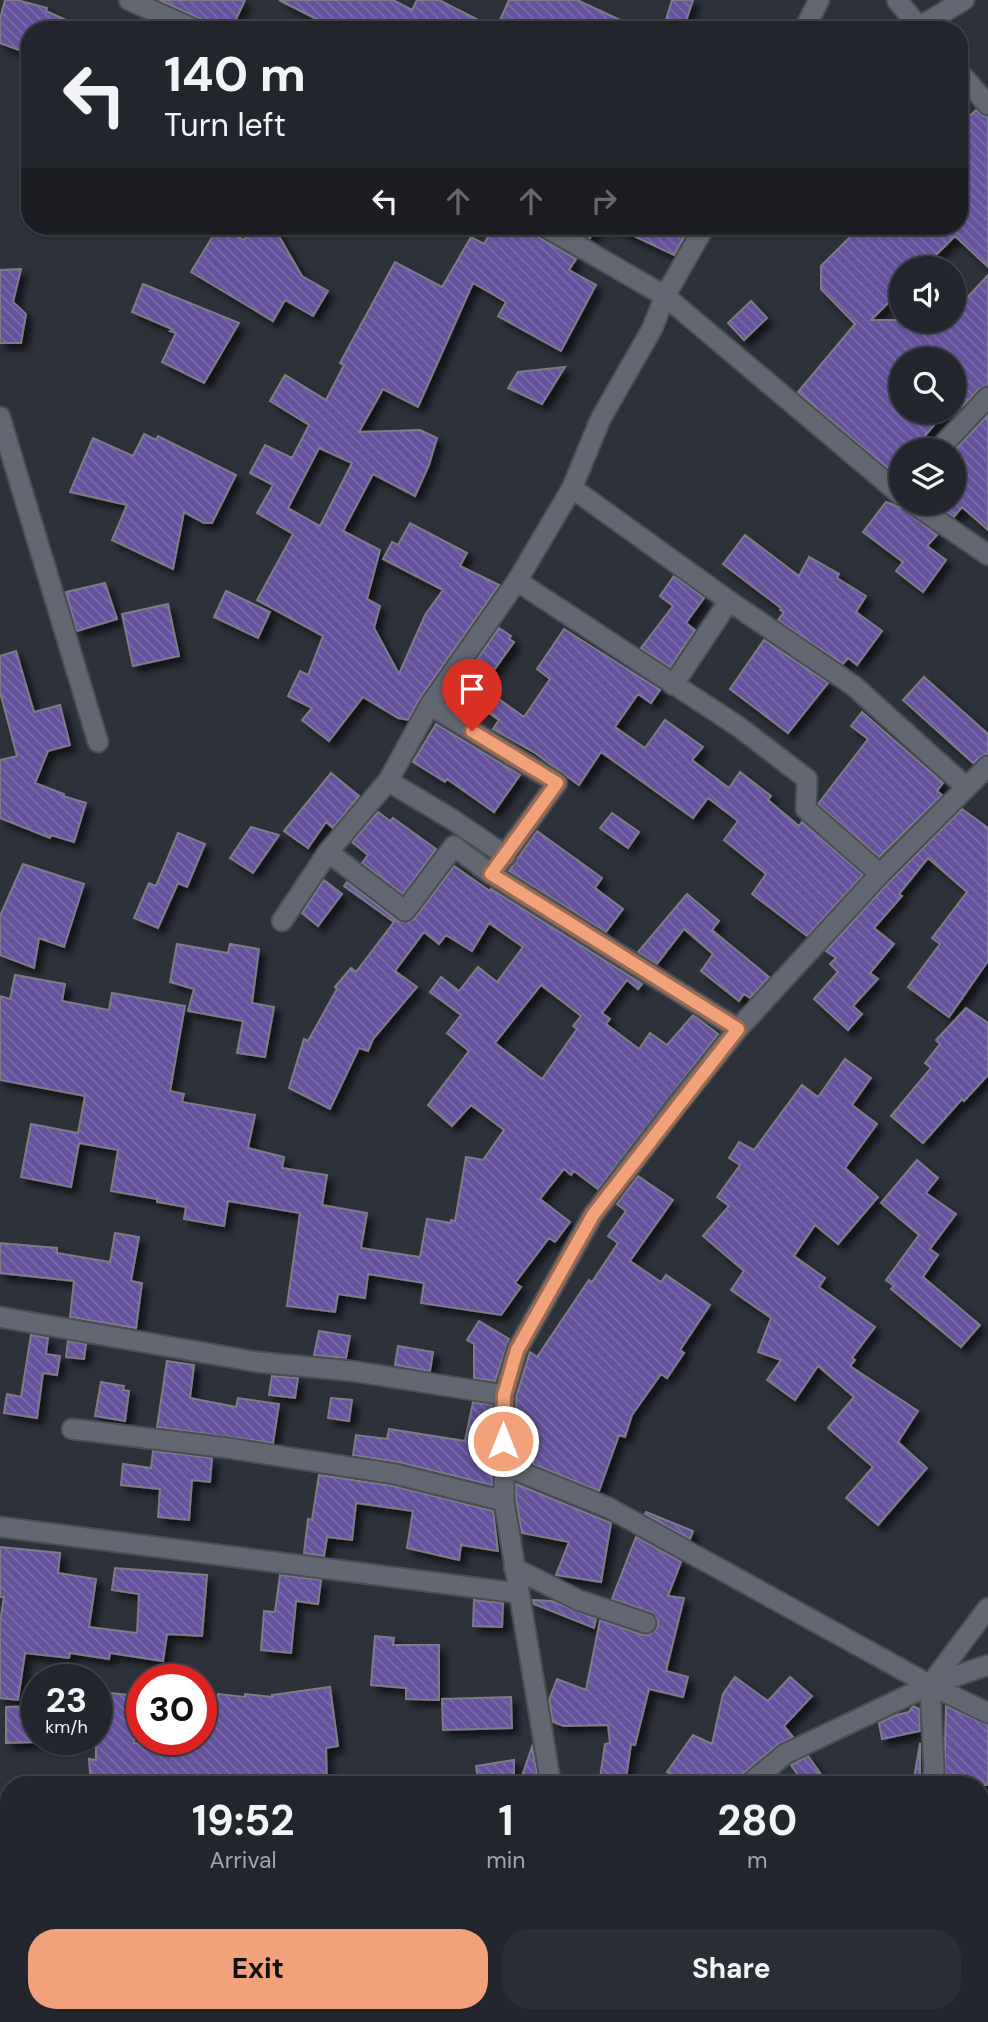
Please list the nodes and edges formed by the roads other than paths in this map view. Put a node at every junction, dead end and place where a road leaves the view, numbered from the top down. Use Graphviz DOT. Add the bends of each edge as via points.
graph roads {
  1 [pos="129,0"];
  2 [pos="819,0"];
  3 [pos="897,0"];
  4 [pos="964,0"];
  5 [pos="177,21"];
  6 [pos="808,21"];
  7 [pos="914,21"];
  8 [pos="931,21"];
  9 [pos="968,82"];
  10 [pos="988,105"];
  11 [pos="560,235"];
  12 [pos="700,235"];
  13 [pos="665,296"];
  14 [pos="988,397"];
  15 [pos="0,417"];
  16 [pos="949,438"];
  17 [pos="889,483"];
  18 [pos="572,488"];
  19 [pos="931,515"];
  20 [pos="988,555"];
  21 [pos="517,581"];
  22 [pos="729,601"];
  23 [pos="673,685"];
  24 [pos="430,705"];
  25 [pos="98,742"];
  26 [pos="988,766"];
  27 [pos="388,781"];
  28 [pos="966,787"];
  29 [pos="328,852"];
  30 [pos="506,856"];
  31 [pos="491,874"];
  32 [pos="880,874"];
  33 [pos="282,921"];
  34 [pos="738,1029"];
  35 [pos="0,1317"];
  36 [pos="504,1395"];
  37 [pos="72,1429"];
  38 [pos="503,1465"];
  39 [pos="504,1501"];
  40 [pos="0,1527"];
  41 [pos="514,1568"];
  42 [pos="518,1593"];
  43 [pos="988,1608"];
  44 [pos="646,1623"];
  45 [pos="988,1664"];
  46 [pos="930,1685"];
  47 [pos="988,1713"];
  48 [pos="549,1776"];
  49 [pos="759,1776"];
  50 [pos="933,1776"];
  1 -- 5 [label="street"];
  2 -- 6 [label="street"];
  3 -- 7 [label="street"];
  4 -- 8 [label="street"];
  9 -- 10 [label="street"];
  11 -- 13 [label="street"];
  12 -- 13 [label="street"];
  13 -- 17 [label="street"];
  13 -- 18 [label="street" via="652,329 601,418"];
  14 -- 16 [label="street"];
  15 -- 25 [label="street"];
  18 -- 21 [label="street"];
  18 -- 22 [label="street"];
  19 -- 20 [label="street"];
  21 -- 23 [label="street"];
  21 -- 24 [label="street"];
  22 -- 23 [label="street"];
  22 -- 28 [label="street" via="854,686"];
  23 -- 32 [label="street" via="807,779 806,809"];
  24 -- 27 [label="street"];
  24 -- 30 [label="street" via="557,783"];
  26 -- 28 [label="street"];
  27 -- 29 [label="street"];
  27 -- 30 [label="street"];
  28 -- 32 [label="street"];
  29 -- 31 [label="street" via="405,911 454,846"];
  29 -- 33 [label="street"];
  30 -- 31 [label="street"];
  31 -- 34 [label="street"];
  32 -- 34 [label="street"];
  34 -- 36 [label="street" via="593,1215 517,1350"];
  35 -- 36 [label="street" via="257,1362 352,1371"];
  36 -- 38 [label="street"];
  37 -- 39 [label="street" via="395,1474"];
  38 -- 39 [label="street"];
  38 -- 46 [label="street" via="609,1508"];
  39 -- 41 [label="street"];
  40 -- 42 [label="street"];
  41 -- 42 [label="street"];
  41 -- 44 [label="street" via="578,1600"];
  42 -- 48 [label="street"];
  43 -- 46 [label="street"];
  45 -- 46 [label="street"];
  46 -- 47 [label="street"];
  46 -- 49 [label="street" via="785,1754"];
  46 -- 50 [label="street"];
}
